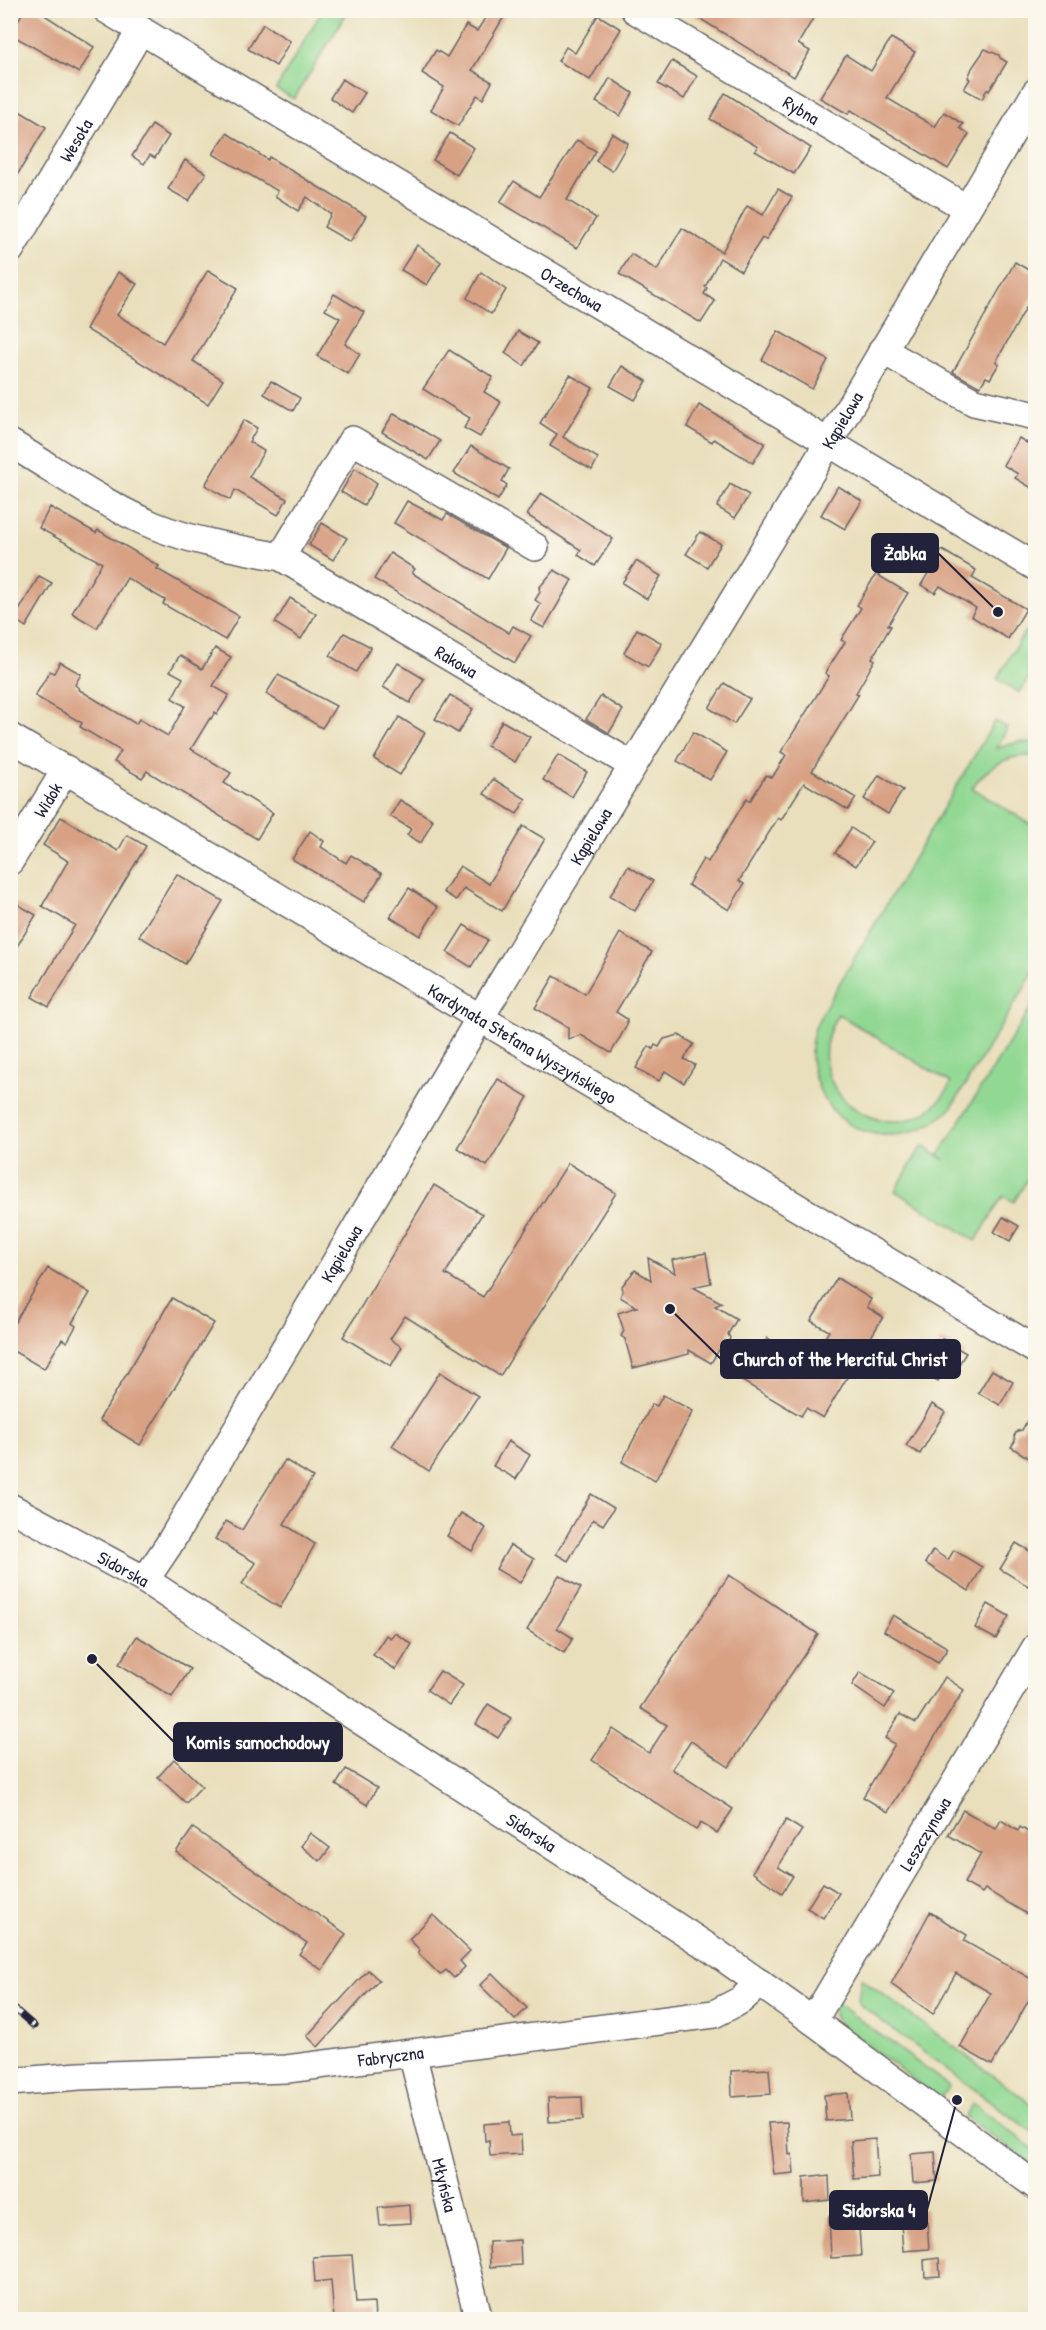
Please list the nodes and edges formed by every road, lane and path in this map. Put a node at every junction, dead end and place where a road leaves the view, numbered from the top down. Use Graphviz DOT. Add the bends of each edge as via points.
graph roads {
  1 [pos="107,10"];
  2 [pos="635,10"];
  3 [pos="141,30"];
  4 [pos="1035,92"];
  5 [pos="966,208"];
  6 [pos="10,250"];
  7 [pos="882,350"];
  8 [pos="1035,416"];
  9 [pos="10,443"];
  10 [pos="828,443"];
  11 [pos="535,547"];
  12 [pos="281,557"];
  13 [pos="1035,567"];
  14 [pos="10,736"];
  15 [pos="632,765"];
  16 [pos="66,769"];
  17 [pos="10,861"];
  18 [pos="480,1018"];
  19 [pos="1035,1350"];
  20 [pos="10,1507"];
  21 [pos="144,1580"];
  22 [pos="1035,1647"];
  23 [pos="760,1983"];
  24 [pos="813,2021"];
  25 [pos="412,2053"];
  26 [pos="10,2082"];
  27 [pos="1035,2186"];
  28 [pos="479,2319"];
  1 -- 3 [label="street, Orzechowa"];
  2 -- 5 [label="street, Rybna"];
  3 -- 6 [label="street, Wesoła"];
  3 -- 10 [label="street, Orzechowa"];
  4 -- 5 [label="street, Kąpielowa"];
  5 -- 7 [label="street, Kąpielowa"];
  7 -- 8 [label="street" via="974,402"];
  7 -- 10 [label="street, Kąpielowa"];
  9 -- 12 [label="street, Rakowa" via="154,525 221,545"];
  10 -- 13 [label="street, Orzechowa"];
  10 -- 15 [label="street, Kąpielowa"];
  11 -- 12 [label="street" via="352,440"];
  12 -- 15 [label="street, Rakowa"];
  14 -- 16 [label="street, Kardynała Stefana Wyszyńskiego"];
  15 -- 18 [label="street, Kąpielowa"];
  16 -- 17 [label="street, Widok"];
  16 -- 18 [label="street, Kardynała Stefana Wyszyńskiego"];
  18 -- 19 [label="street, Kardynała Stefana Wyszyńskiego"];
  18 -- 21 [label="street, Kąpielowa" via="168,1546"];
  20 -- 21 [label="street, Sidorska"];
  21 -- 23 [label="street, Sidorska"];
  22 -- 24 [label="street, Leszczynowa"];
  23 -- 24 [label="street, Sidorska"];
  23 -- 25 [label="street, Fabryczna" via="741,2000 714,2014"];
  24 -- 27 [label="street, Sidorska"];
  25 -- 26 [label="street, Fabryczna" via="287,2069"];
  25 -- 28 [label="street, Młyńska"];
}
